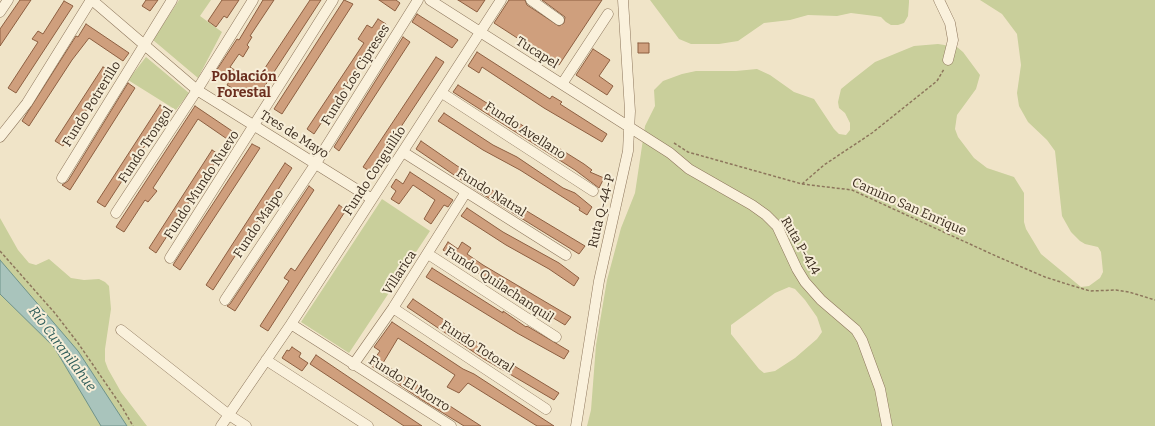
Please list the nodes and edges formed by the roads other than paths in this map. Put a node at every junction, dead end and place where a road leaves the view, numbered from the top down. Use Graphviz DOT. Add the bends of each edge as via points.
graph roads {
  1 [pos="8,0"];
  2 [pos="92,0"];
  3 [pos="172,0"];
  4 [pos="253,0"];
  5 [pos="334,0"];
  6 [pos="418,0"];
  7 [pos="430,0"];
  8 [pos="501,0"];
  9 [pos="531,0"];
  10 [pos="623,0"];
  11 [pos="939,0"];
  12 [pos="0,12"];
  13 [pos="608,14"];
  14 [pos="559,20"];
  15 [pos="480,32"];
  16 [pos="144,45"];
  17 [pos="948,60"];
  18 [pos="562,84"];
  19 [pos="197,90"];
  20 [pos="442,93"];
  21 [pos="255,126"];
  22 [pos="630,128"];
  23 [pos="0,137"];
  24 [pos="403,152"];
  25 [pos="316,164"];
  26 [pos="62,178"];
  27 [pos="594,191"];
  28 [pos="466,192"];
  29 [pos="372,199"];
  30 [pos="116,213"];
  31 [pos="428,254"];
  32 [pos="566,256"];
  33 [pos="170,258"];
  34 [pos="225,300"];
  35 [pos="393,308"];
  36 [pos="291,324"];
  37 [pos="121,330"];
  38 [pos="556,337"];
  39 [pos="266,360"];
  40 [pos="353,365"];
  41 [pos="546,408"];
  42 [pos="229,415"];
  43 [pos="221,426"];
  44 [pos="246,426"];
  45 [pos="368,426"];
  46 [pos="451,426"];
  47 [pos="576,426"];
  48 [pos="887,426"];
  1 -- 12 [label="street"];
  2 -- 16 [label="street, Tres de Mayo"];
  2 -- 23 [label="street" via="27,103"];
  3 -- 16 [label="street, Fundo Potrerillo"];
  4 -- 19 [label="street, Fundo Trongol"];
  5 -- 21 [label="street, Fundo Mundo Nuevo"];
  6 -- 25 [label="street, Fundo Los Cipreses"];
  7 -- 15 [label="street, Tucapel"];
  8 -- 15 [label="street, Fundo Conguillío"];
  9 -- 14 [label="street"];
  10 -- 22 [label="street, Ruta Q-44-P"];
  11 -- 17 [label="street" via="950,23 953,40"];
  13 -- 18 [label="street"];
  15 -- 18 [label="street, Tucapel"];
  15 -- 20 [label="street, Fundo Conguillío"];
  16 -- 19 [label="street, Tres de Mayo"];
  16 -- 26 [label="street, Fundo Potrerillo"];
  18 -- 22 [label="street, Tucapel"];
  19 -- 21 [label="street, Tres de Mayo"];
  19 -- 30 [label="street, Fundo Trongol"];
  20 -- 24 [label="street, Fundo Conguillío"];
  20 -- 27 [label="street, Fundo Avellano"];
  21 -- 25 [label="street, Tres de Mayo"];
  21 -- 33 [label="street, Fundo Mundo Nuevo"];
  22 -- 47 [label="street, Ruta Q-44-P" via="625,169 599,281"];
  22 -- 48 [label="street, Ruta P-414" via="670,153 689,169 752,205 777,226 804,282 856,330 862,340 880,389"];
  24 -- 28 [label="street, Fundo Natral"];
  24 -- 29 [label="street, Fundo Conguillío"];
  25 -- 29 [label="street, Tres de Mayo"];
  25 -- 34 [label="street, Fundo Maipo"];
  28 -- 31 [label="street, Villarica"];
  28 -- 32 [label="street, Fundo Natral"];
  29 -- 36 [label="street, Fundo Conguillío"];
  31 -- 35 [label="street, Villarica"];
  31 -- 38 [label="street, Fundo Quilachanquil"];
  35 -- 40 [label="street, Villarica"];
  35 -- 41 [label="street, Fundo Totoral"];
  36 -- 39 [label="street, Fundo Conguillío"];
  36 -- 40 [label="street"];
  37 -- 42 [label="street"];
  39 -- 42 [label="street, Fundo Conguillío"];
  39 -- 45 [label="street"];
  40 -- 46 [label="street, Fundo El Morro"];
  42 -- 43 [label="street, Fundo Conguillío"];
  42 -- 44 [label="street"];
}
